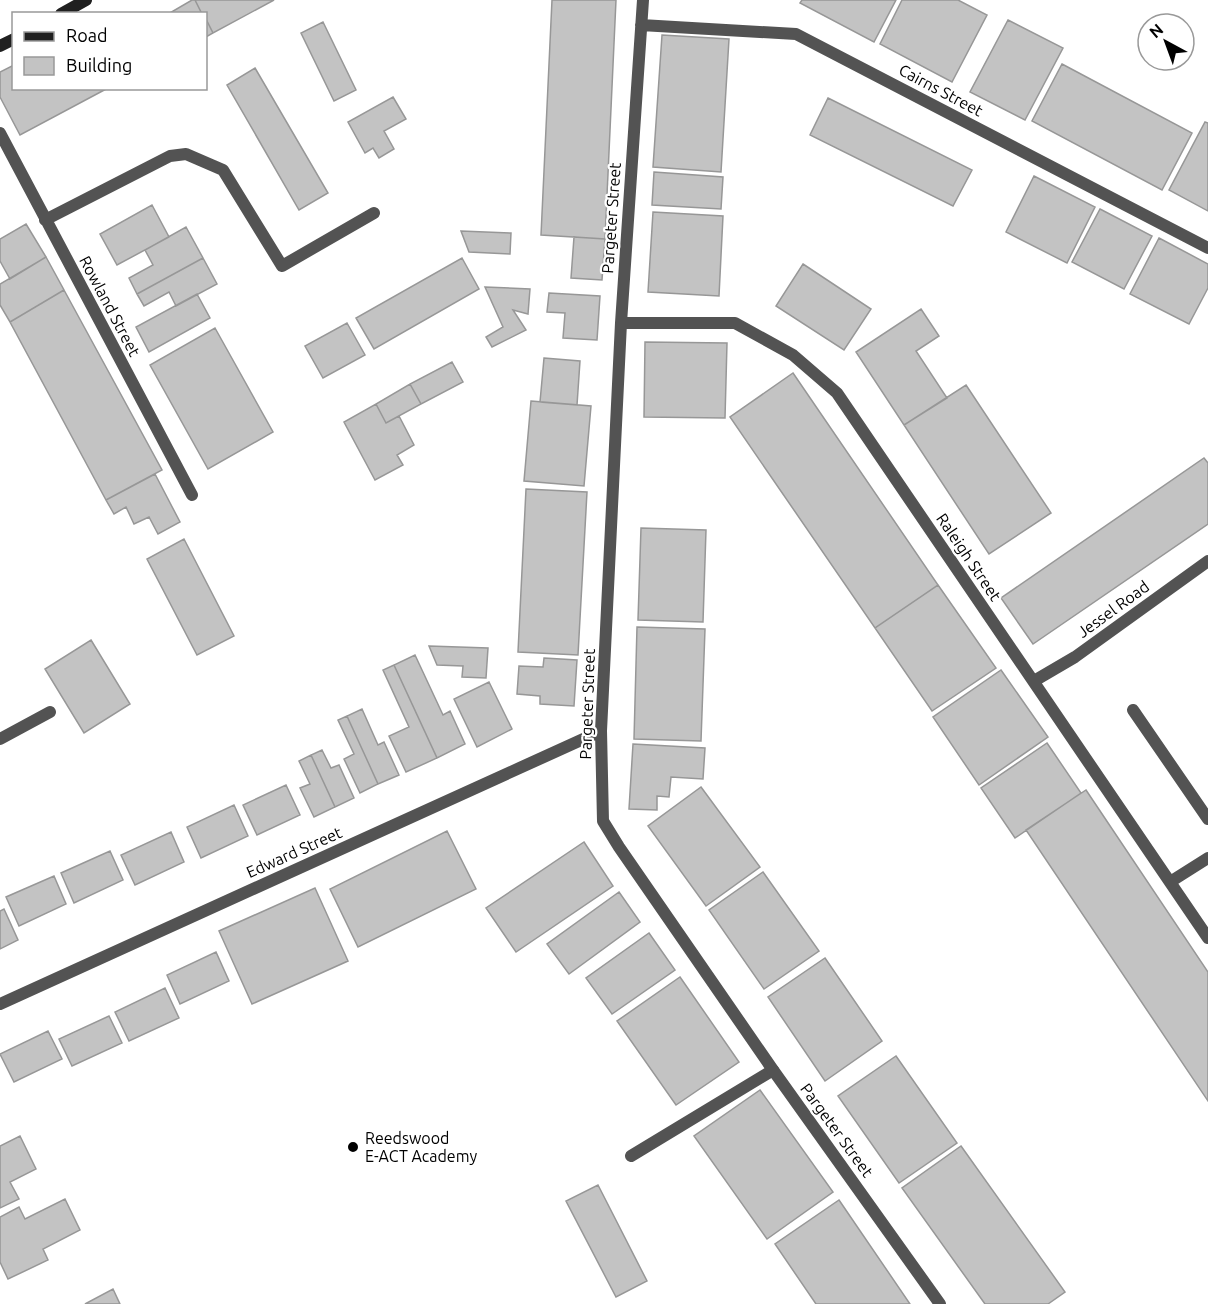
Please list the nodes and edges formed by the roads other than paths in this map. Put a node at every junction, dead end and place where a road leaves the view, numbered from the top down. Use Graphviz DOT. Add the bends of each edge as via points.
graph roads {
  1 [pos="86,0"];
  2 [pos="643,0"];
  3 [pos="65,12"];
  4 [pos="640,25"];
  5 [pos="0,133"];
  6 [pos="374,213"];
  7 [pos="45,220"];
  8 [pos="1208,248"];
  9 [pos="621,323"];
  10 [pos="192,495"];
  11 [pos="1208,561"];
  12 [pos="1034,681"];
  13 [pos="1133,710"];
  14 [pos="50,712"];
  15 [pos="601,731"];
  16 [pos="0,739"];
  17 [pos="1208,819"];
  18 [pos="1208,858"];
  19 [pos="1170,882"];
  20 [pos="1208,938"];
  21 [pos="0,1004"];
  22 [pos="773,1070"];
  23 [pos="631,1156"];
  24 [pos="940,1304"];
  1 -- 3 [label="street"];
  2 -- 4 [label="street, Pargeter Street"];
  4 -- 8 [label="street, Cairns Street" via="796,34"];
  4 -- 9 [label="street, Pargeter Street"];
  5 -- 7 [label="street, Rowland Street"];
  6 -- 7 [label="street" via="282,266 224,170 186,154 170,156"];
  7 -- 10 [label="street, Rowland Street"];
  9 -- 12 [label="street, Raleigh Street" via="735,323 793,355 837,393"];
  9 -- 15 [label="street, Pargeter Street"];
  11 -- 12 [label="street, Jessel Road" via="1075,657"];
  12 -- 19 [label="street, Raleigh Street"];
  13 -- 17 [label="street"];
  14 -- 16 [label="street"];
  15 -- 21 [label="street, Edward Street"];
  15 -- 22 [label="street, Pargeter Street" via="603,820"];
  18 -- 19 [label="street"];
  19 -- 20 [label="street, Raleigh Street"];
  22 -- 23 [label="street"];
  22 -- 24 [label="street, Pargeter Street"];
}
